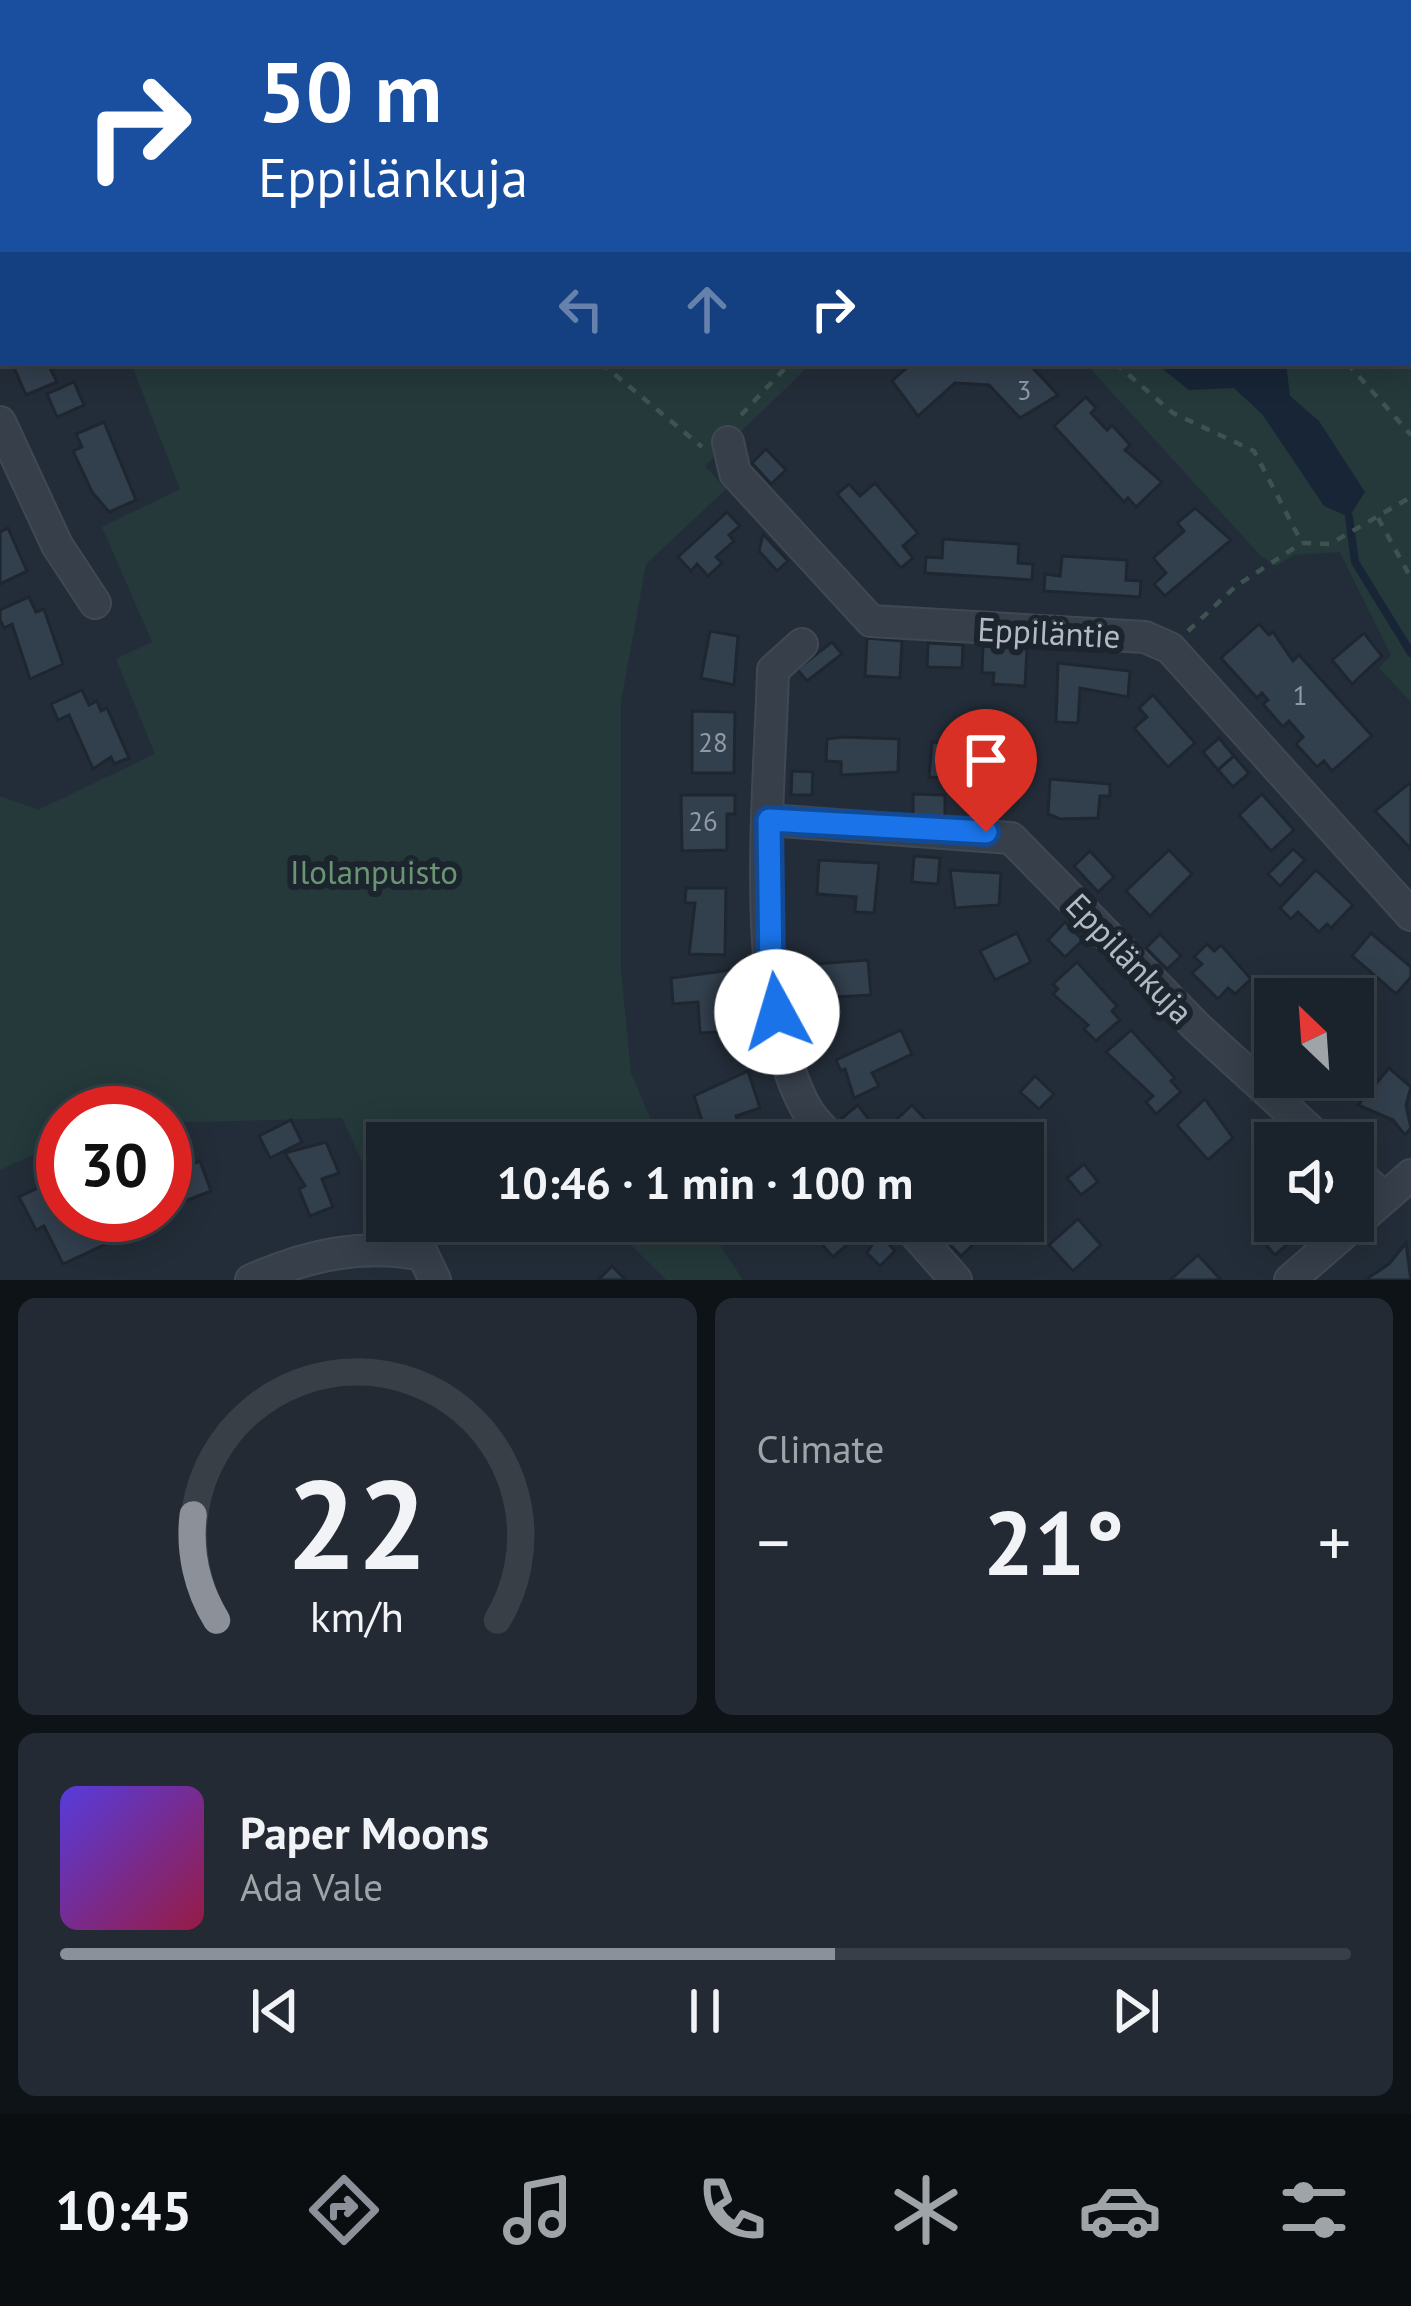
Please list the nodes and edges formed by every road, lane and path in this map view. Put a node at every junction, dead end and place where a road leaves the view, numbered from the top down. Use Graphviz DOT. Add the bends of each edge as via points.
graph roads {
  1 [pos="605,366"];
  2 [pos="787,366"];
  3 [pos="1119,366"];
  4 [pos="1350,366"];
  5 [pos="0,422"];
  6 [pos="1411,435"];
  7 [pos="732,458"];
  8 [pos="1411,497"];
  9 [pos="1378,518"];
  10 [pos="1302,544"];
  11 [pos="1411,578"];
  12 [pos="95,603"];
  13 [pos="802,644"];
  14 [pos="1170,648"];
  15 [pos="769,820"];
  16 [pos="1411,915"];
  17 [pos="818,1122"];
  18 [pos="1301,1122"];
  19 [pos="1411,1175"];
  20 [pos="1374,1189"];
  21 [pos="1384,1198"];
  22 [pos="923,1242"];
  23 [pos="251,1280"];
  24 [pos="435,1280"];
  25 [pos="956,1280"];
  26 [pos="1290,1280"];
  1 -- 7 [label="path"];
  2 -- 7 [label="path" via="742,412"];
  3 -- 10 [label="path" via="1174,413 1254,451"];
  4 -- 6 [label="path"];
  5 -- 12 [label="street"];
  7 -- 14 [label="street, Eppiläntie" via="871,621 1145,638"];
  8 -- 9 [label="path"];
  9 -- 10 [label="path" via="1330,544"];
  9 -- 11 [label="path"];
  10 -- 14 [label="path" via="1236,586"];
  13 -- 15 [label="street" via="773,670"];
  14 -- 16 [label="street"];
  15 -- 17 [label="street" via="771,974 783,1049"];
  15 -- 18 [label="street, Eppilänkuja" via="1011,838"];
  19 -- 21 [label="street"];
  20 -- 21 [label="street"];
  21 -- 26 [label="street"];
  22 -- 25 [label="street"];
  23 -- 24 [label="street" via="332,1251 385,1247 423,1255"];
}
